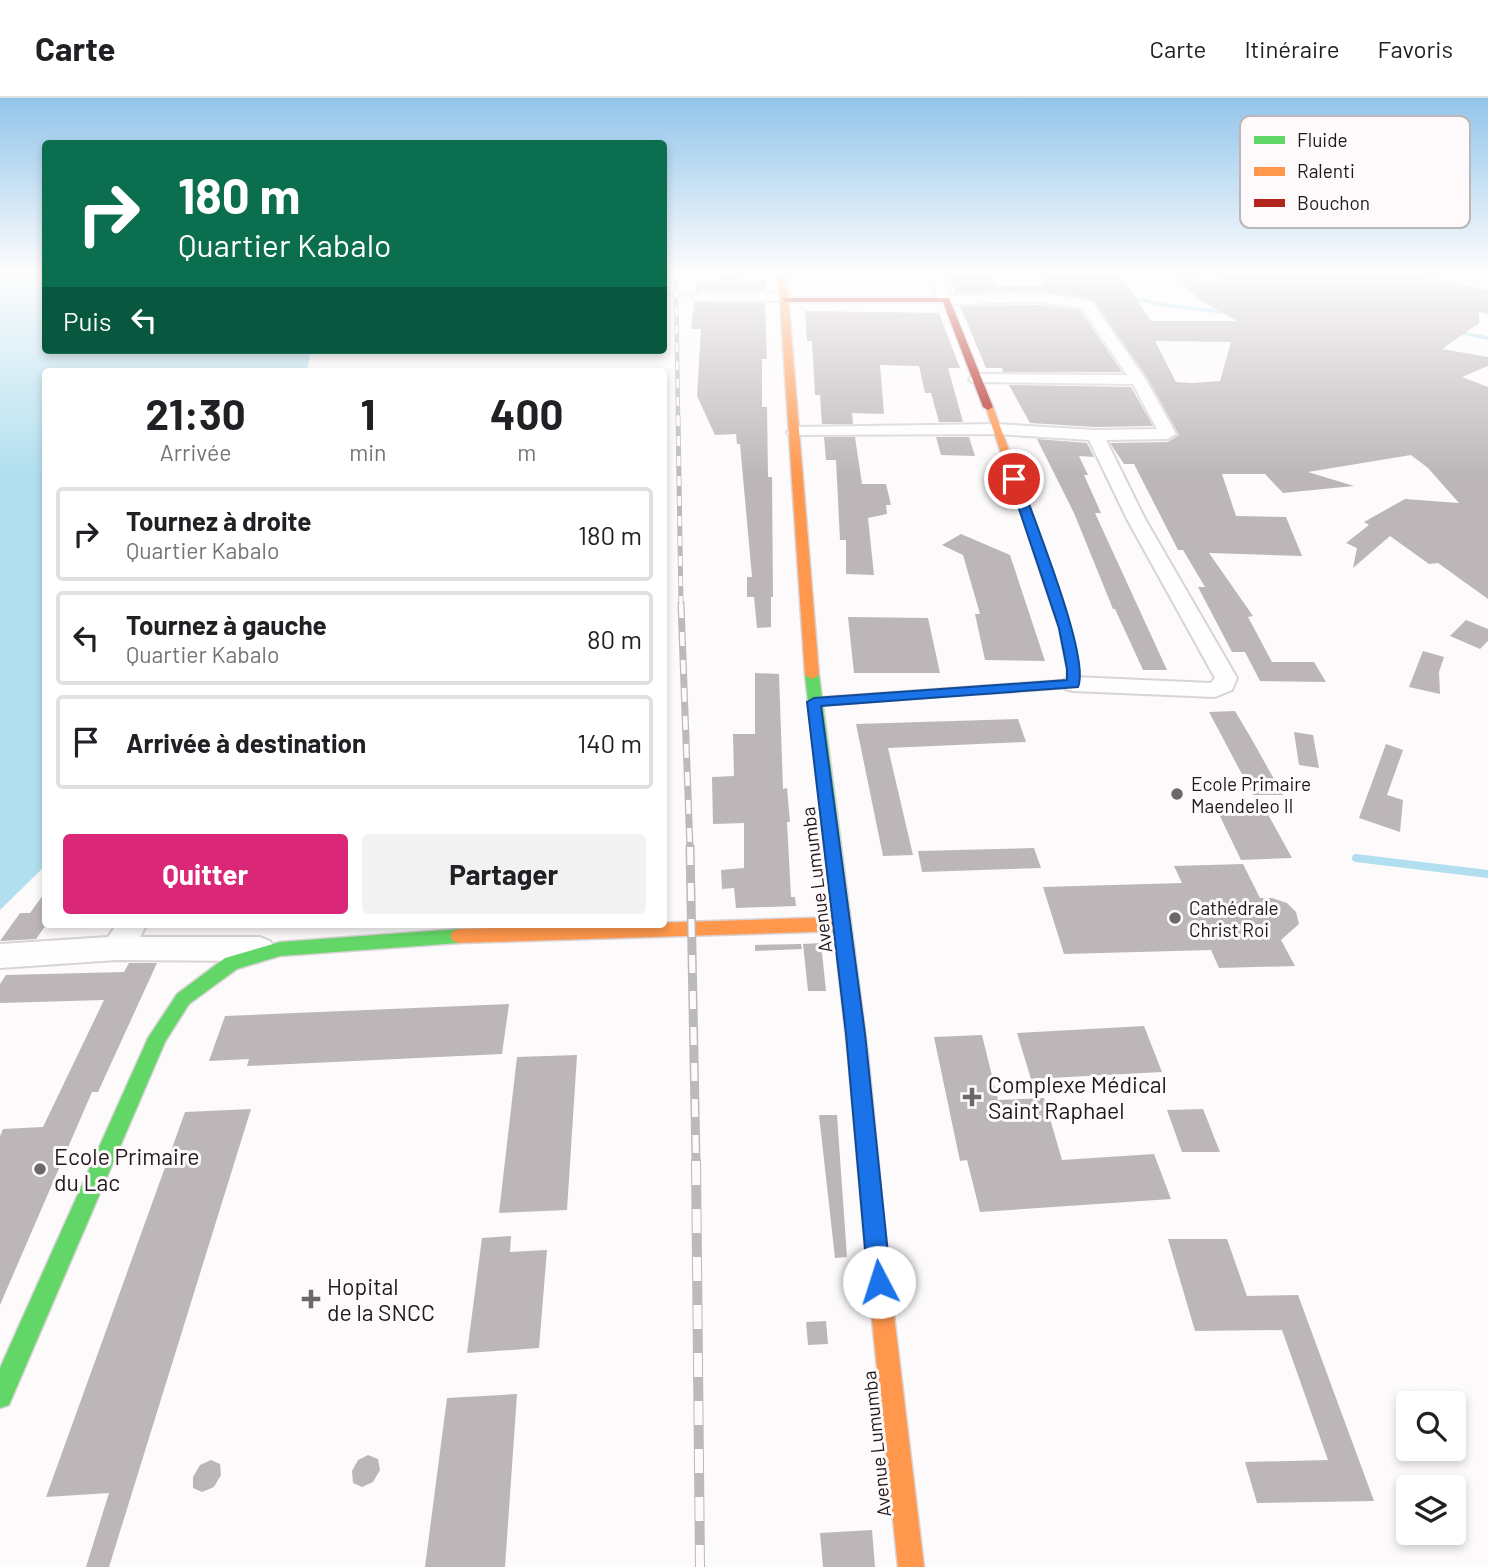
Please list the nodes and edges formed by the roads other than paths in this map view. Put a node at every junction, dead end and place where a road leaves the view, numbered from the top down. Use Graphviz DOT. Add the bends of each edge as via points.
graph roads {
  1 [pos="787,340"];
  2 [pos="962,340"];
  3 [pos="1110,340"];
  4 [pos="977,379"];
  5 [pos="1138,380"];
  6 [pos="997,429"];
  7 [pos="795,432"];
  8 [pos="1095,435"];
  9 [pos="1073,684"];
  10 [pos="814,702"];
  11 [pos="842,924"];
  12 [pos="130,928"];
  13 [pos="366,933"];
  14 [pos="116,948"];
  15 [pos="280,950"];
  16 [pos="0,956"];
  17 [pos="0,1396"];
  18 [pos="911,1567"];
  1 -- 7 [label="main road, Avenue Lumumba"];
  2 -- 4 [label="main road"];
  3 -- 5 [label="street"];
  4 -- 5 [label="street"];
  4 -- 6 [label="main road"];
  5 -- 8 [label="street" via="1168,434"];
  6 -- 7 [label="street"];
  6 -- 8 [label="street"];
  6 -- 9 [label="main road" via="1065,628"];
  7 -- 10 [label="main road, Avenue Lumumba"];
  8 -- 9 [label="street" via="1136,519 1226,678 1215,690"];
  9 -- 10 [label="main road"];
  10 -- 11 [label="main road, Avenue Lumumba"];
  11 -- 13 [label="main road"];
  11 -- 18 [label="main road, Avenue Lumumba"];
  12 -- 14 [label="street"];
  13 -- 15 [label="main road"];
  14 -- 15 [label="street"];
  14 -- 16 [label="street"];
  15 -- 17 [label="main road" via="231,963 183,999 157,1038"];
}
